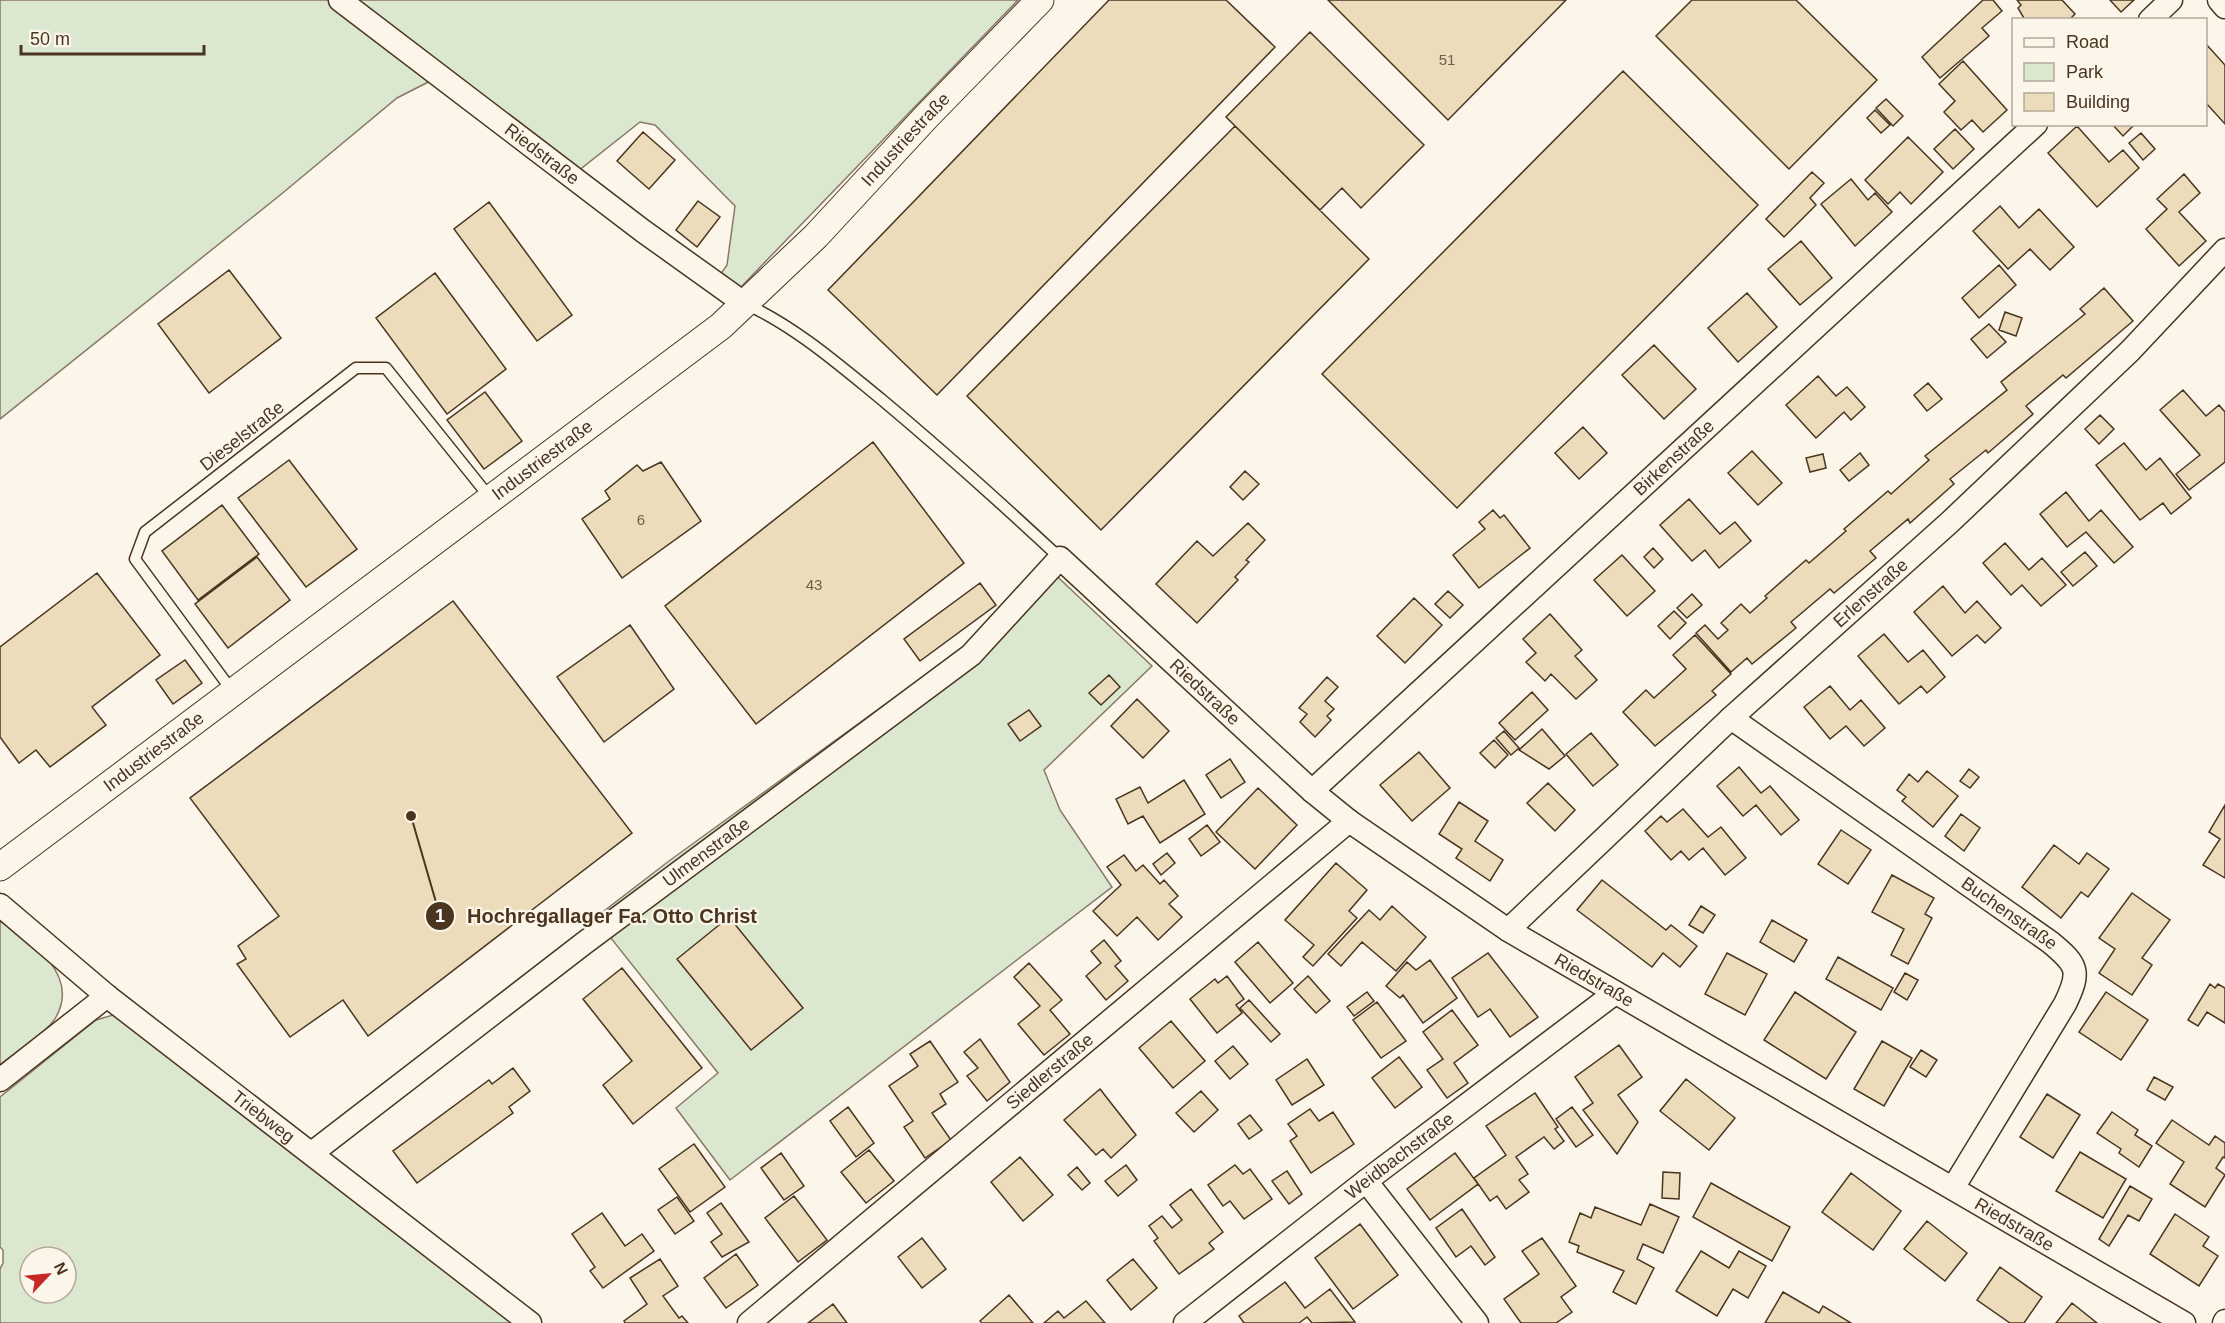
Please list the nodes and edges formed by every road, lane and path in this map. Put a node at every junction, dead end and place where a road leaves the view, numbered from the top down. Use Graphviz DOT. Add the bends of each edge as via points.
graph roads {
  1 [pos="340,0"];
  2 [pos="1040,0"];
  3 [pos="2171,0"];
  4 [pos="2218,0"];
  5 [pos="2225,7"];
  6 [pos="2152,18"];
  7 [pos="2034,126"];
  8 [pos="2225,250"];
  9 [pos="745,304"];
  10 [pos="491,500"];
  11 [pos="1060,558"];
  12 [pos="233,692"];
  13 [pos="1731,718"];
  14 [pos="1312,791"];
  15 [pos="1349,821"];
  16 [pos="0,867"];
  17 [pos="0,905"];
  18 [pos="1508,930"];
  19 [pos="1615,993"];
  20 [pos="107,996"];
  21 [pos="0,1080"];
  22 [pos="312,1153"];
  23 [pos="1366,1180"];
  24 [pos="1953,1188"];
  25 [pos="530,1323"];
  26 [pos="749,1323"];
  27 [pos="1185,1323"];
  28 [pos="1477,1323"];
  29 [pos="2184,1323"];
  1 -- 9 [label="street, Riedstraße"];
  2 -- 9 [label="street, Industriestraße" via="816,236"];
  3 -- 6 [label="street"];
  4 -- 5 [label="street"];
  7 -- 14 [label="street, Birkenstraße"];
  8 -- 13 [label="street, Erlenstraße" via="2130,351 1950,522"];
  9 -- 10 [label="street, Industriestraße" via="692,349"];
  9 -- 11 [label="lane" via="795,331 854,377"];
  10 -- 12 [label="street, Industriestraße"];
  10 -- 12 [label="lane, Dieselstraße" via="386,368 356,368 145,532 135,559"];
  11 -- 14 [label="street, Riedstraße"];
  11 -- 22 [label="street, Ulmenstraße" via="971,655 583,944"];
  12 -- 16 [label="street, Industriestraße"];
  13 -- 18 [label="street, Erlenstraße"];
  13 -- 24 [label="street, Buchenstraße" via="2050,942 2075,967 2076,978 2066,1004"];
  14 -- 15 [label="street, Riedstraße"];
  15 -- 18 [label="street, Riedstraße"];
  15 -- 26 [label="street, Siedlerstraße"];
  17 -- 20 [label="street, Triebweg"];
  18 -- 19 [label="street, Riedstraße"];
  19 -- 23 [label="street, Weidbachstraße"];
  19 -- 24 [label="street, Riedstraße"];
  20 -- 21 [label="street"];
  20 -- 22 [label="street, Triebweg"];
  22 -- 25 [label="street, Triebweg"];
  23 -- 27 [label="street, Weidbachstraße"];
  23 -- 28 [label="street"];
  24 -- 29 [label="street, Riedstraße"];
}
